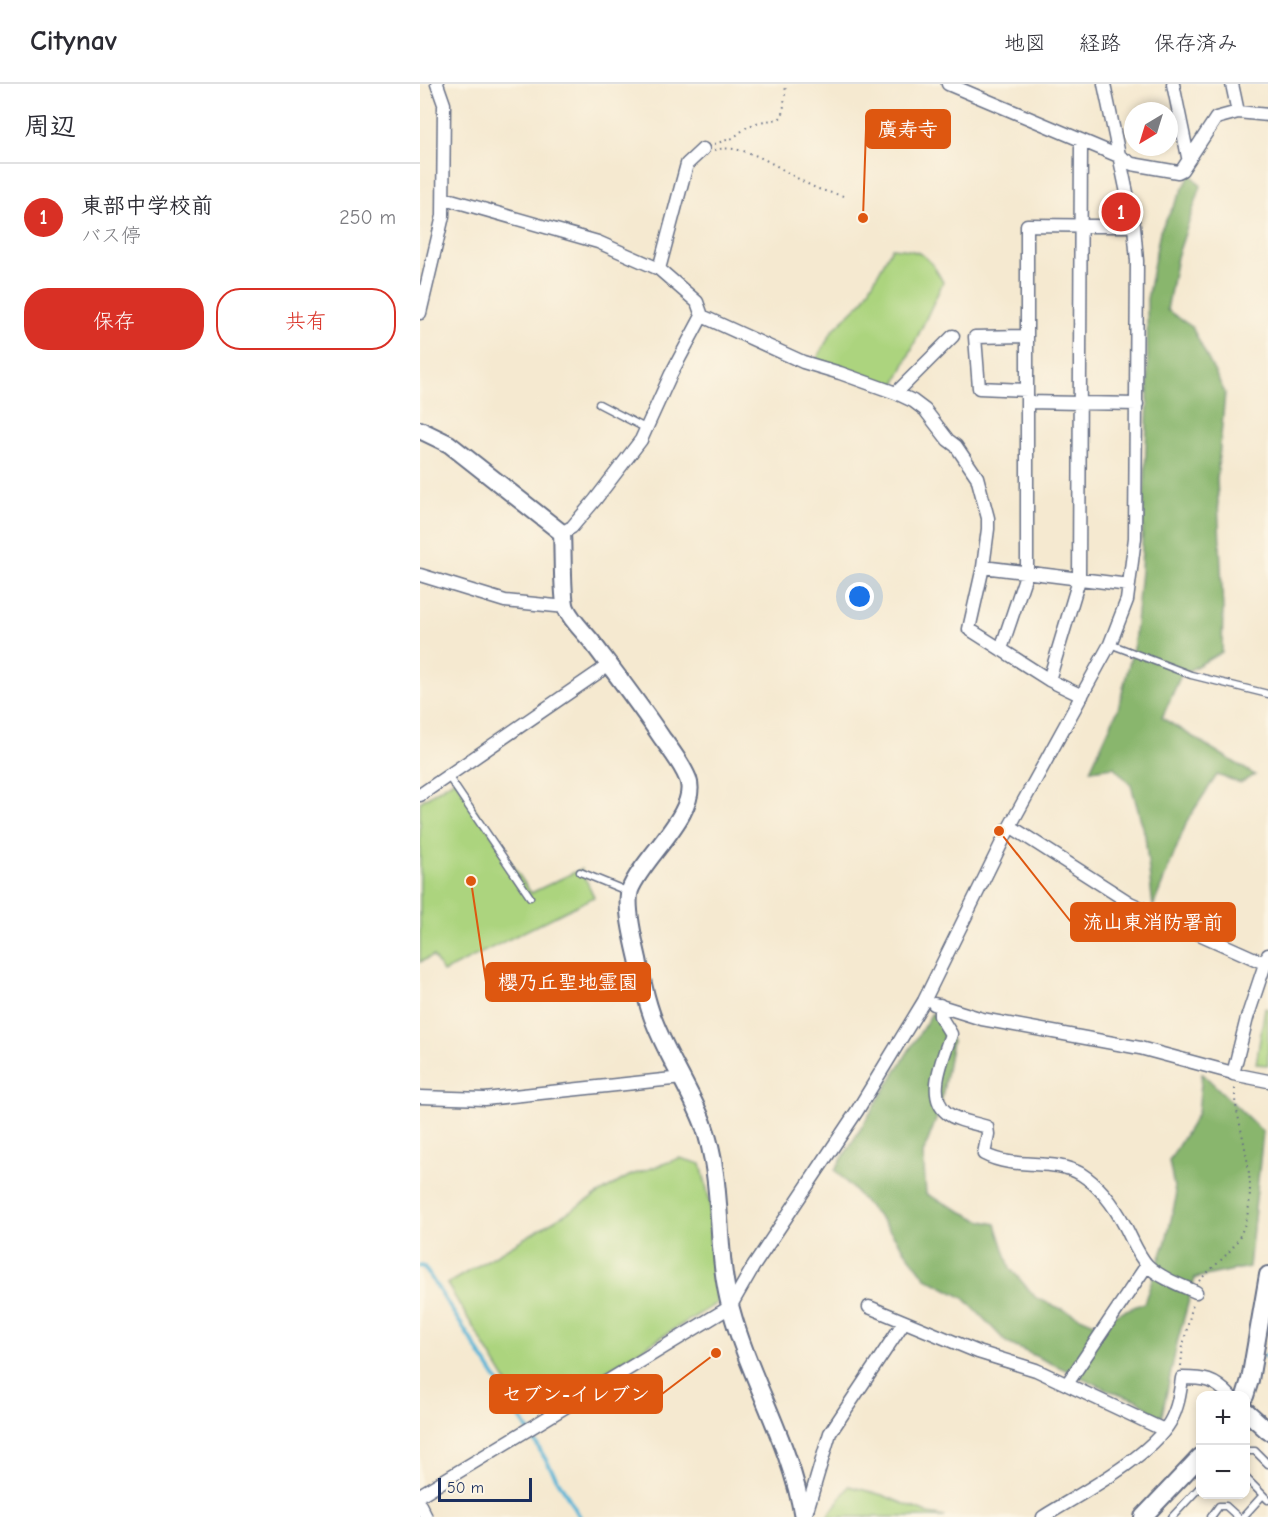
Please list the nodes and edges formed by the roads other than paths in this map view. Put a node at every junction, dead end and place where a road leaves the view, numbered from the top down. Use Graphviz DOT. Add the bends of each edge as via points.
graph roads {
  1 [pos="437,84"];
  2 [pos="948,84"];
  3 [pos="1104,84"];
  4 [pos="1173,84"];
  5 [pos="1232,84"];
  6 [pos="1238,112"];
  7 [pos="1268,115"];
  8 [pos="1081,140"];
  9 [pos="703,149"];
  10 [pos="1121,157"];
  11 [pos="1188,157"];
  12 [pos="444,198"];
  13 [pos="1081,224"];
  14 [pos="1134,226"];
  15 [pos="659,269"];
  16 [pos="420,314"];
  17 [pos="702,316"];
  18 [pos="953,336"];
  19 [pos="1027,336"];
  20 [pos="896,393"];
  21 [pos="1027,396"];
  22 [pos="1080,403"];
  23 [pos="599,404"];
  24 [pos="1137,404"];
  25 [pos="648,429"];
  26 [pos="420,430"];
  27 [pos="562,533"];
  28 [pos="983,567"];
  29 [pos="1027,572"];
  30 [pos="420,575"];
  31 [pos="1079,580"];
  32 [pos="1129,585"];
  33 [pos="566,607"];
  34 [pos="1110,644"];
  35 [pos="1001,650"];
  36 [pos="609,665"];
  37 [pos="1049,680"];
  38 [pos="1268,694"];
  39 [pos="1082,696"];
  40 [pos="448,776"];
  41 [pos="420,795"];
  42 [pos="1010,826"];
  43 [pos="580,872"];
  44 [pos="629,892"];
  45 [pos="530,897"];
  46 [pos="1266,959"];
  47 [pos="924,1001"];
  48 [pos="940,1005"];
  49 [pos="1234,1074"];
  50 [pos="682,1078"];
  51 [pos="1268,1081"];
  52 [pos="420,1097"];
  53 [pos="1147,1265"];
  54 [pos="1268,1275"];
  55 [pos="1196,1292"];
  56 [pos="730,1307"];
  57 [pos="869,1307"];
  58 [pos="904,1322"];
  59 [pos="1067,1384"];
  60 [pos="1226,1391"];
  61 [pos="1246,1391"];
  62 [pos="1250,1415"];
  63 [pos="1164,1430"];
  64 [pos="1268,1431"];
  65 [pos="1250,1451"];
  66 [pos="1196,1460"];
  67 [pos="1268,1464"];
  68 [pos="1250,1483"];
  69 [pos="1196,1491"];
  70 [pos="420,1495"];
  71 [pos="1265,1497"];
  72 [pos="420,1505"];
  73 [pos="1178,1511"];
  74 [pos="426,1517"];
  75 [pos="804,1517"];
  76 [pos="1043,1517"];
  77 [pos="1143,1517"];
  78 [pos="1172,1517"];
  79 [pos="1185,1517"];
  80 [pos="1211,1517"];
  81 [pos="1238,1517"];
  82 [pos="1243,1517"];
  1 -- 12 [label="street" via="444,104"];
  2 -- 8 [label="street"];
  3 -- 10 [label="street"];
  4 -- 11 [label="street"];
  5 -- 6 [label="street"];
  6 -- 7 [label="street"];
  6 -- 11 [label="street" via="1216,118"];
  8 -- 10 [label="street"];
  8 -- 13 [label="street"];
  9 -- 15 [label="street" via="687,164"];
  10 -- 11 [label="street" via="1132,164 1178,172"];
  10 -- 14 [label="street"];
  12 -- 15 [label="street" via="598,242"];
  12 -- 16 [label="street"];
  13 -- 14 [label="street"];
  13 -- 19 [label="street" via="1027,225"];
  13 -- 22 [label="street"];
  14 -- 24 [label="street"];
  15 -- 17 [label="street" via="697,302"];
  17 -- 20 [label="street" via="803,362"];
  17 -- 25 [label="street"];
  18 -- 20 [label="street"];
  19 -- 21 [label="street"];
  19 -- 21 [label="street" via="975,337 979,387"];
  20 -- 28 [label="street" via="925,410 976,477 988,518"];
  21 -- 22 [label="street"];
  21 -- 29 [label="street"];
  22 -- 24 [label="street"];
  22 -- 31 [label="street"];
  23 -- 25 [label="lane"];
  24 -- 32 [label="street" via="1135,538"];
  25 -- 27 [label="street" via="595,500"];
  26 -- 27 [label="street" via="449,444"];
  27 -- 33 [label="street"];
  28 -- 29 [label="street"];
  28 -- 35 [label="street" via="969,629"];
  29 -- 31 [label="street"];
  29 -- 35 [label="street"];
  30 -- 33 [label="street" via="505,601"];
  31 -- 32 [label="street"];
  31 -- 37 [label="street"];
  32 -- 34 [label="street"];
  33 -- 36 [label="street"];
  34 -- 38 [label="lane" via="1191,675"];
  34 -- 39 [label="street"];
  35 -- 37 [label="street"];
  36 -- 40 [label="street"];
  36 -- 44 [label="street" via="689,781 688,801 677,822"];
  37 -- 39 [label="street"];
  39 -- 42 [label="street"];
  40 -- 41 [label="street"];
  40 -- 45 [label="lane"];
  42 -- 46 [label="street" via="1130,903"];
  42 -- 47 [label="street"];
  43 -- 44 [label="lane"];
  44 -- 50 [label="street" via="630,917 648,1003"];
  46 -- 49 [label="street"];
  47 -- 48 [label="street"];
  47 -- 56 [label="street"];
  48 -- 49 [label="street" via="982,1019 1140,1048"];
  48 -- 53 [label="street" via="940,1016 951,1034 935,1088 942,1108 987,1127 984,1154 993,1159 1065,1167 1081,1174 1115,1209"];
  49 -- 51 [label="street"];
  50 -- 52 [label="street" via="485,1099"];
  50 -- 56 [label="street" via="710,1148"];
  53 -- 55 [label="street"];
  53 -- 59 [label="street"];
  54 -- 61 [label="street"];
  56 -- 70 [label="street"];
  56 -- 75 [label="street" via="789,1460"];
  57 -- 58 [label="street"];
  58 -- 59 [label="street"];
  58 -- 75 [label="street" via="830,1433"];
  59 -- 63 [label="street"];
  60 -- 63 [label="street" via="1209,1379 1182,1378 1177,1408"];
  62 -- 64 [label="street"];
  63 -- 76 [label="street" via="1122,1466"];
  65 -- 67 [label="lane"];
  66 -- 77 [label="street"];
  68 -- 71 [label="lane"];
  69 -- 73 [label="lane"];
  71 -- 82 [label="lane"];
  72 -- 74 [label="street"];
  73 -- 78 [label="lane"];
  73 -- 79 [label="lane"];
  80 -- 81 [label="lane" via="1219,1506 1226,1506"];
}
